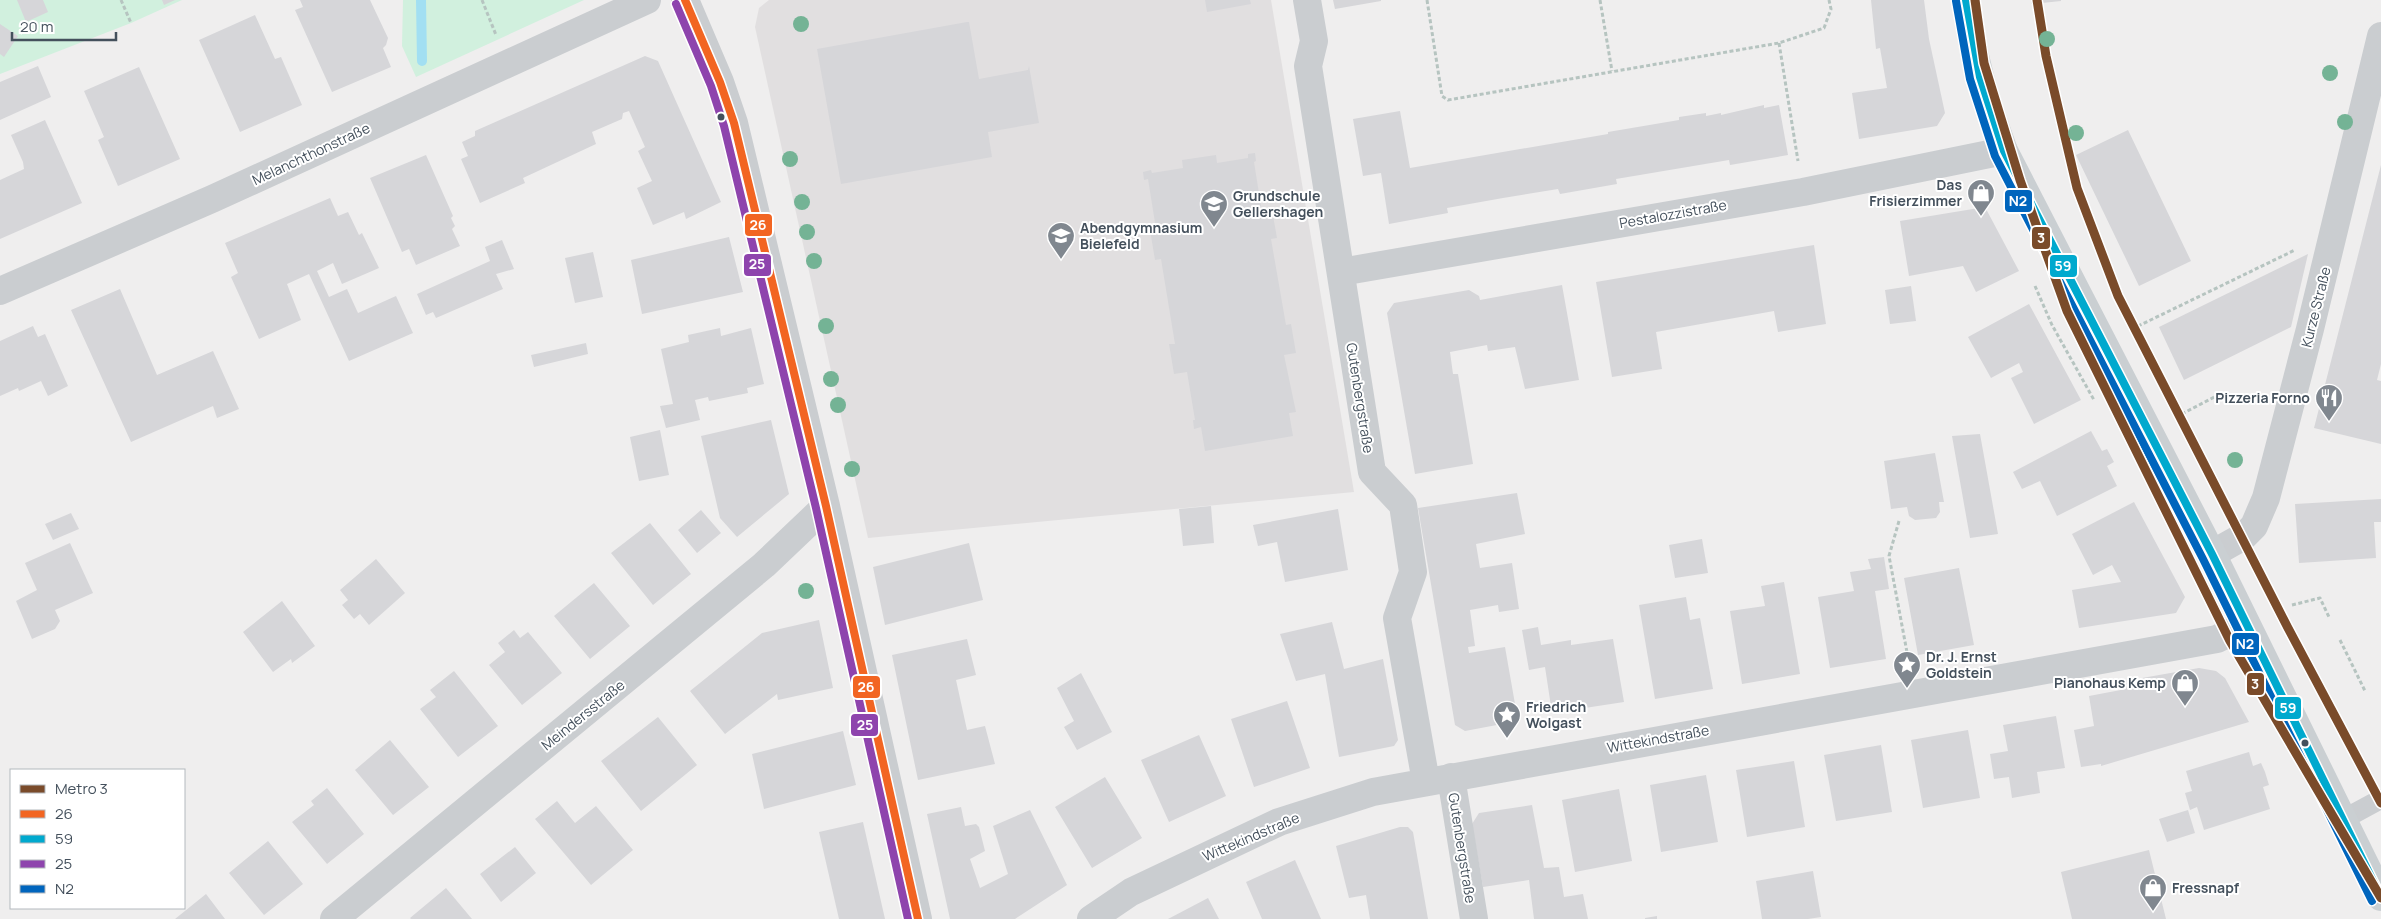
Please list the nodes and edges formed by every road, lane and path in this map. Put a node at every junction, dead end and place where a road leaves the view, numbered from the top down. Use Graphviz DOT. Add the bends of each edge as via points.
graph roads {
  1 [pos="121,0"];
  2 [pos="647,0"];
  3 [pos="685,0"];
  4 [pos="1307,0"];
  5 [pos="1427,0"];
  6 [pos="1600,0"];
  7 [pos="1829,0"];
  8 [pos="1966,0"];
  9 [pos="131,23"];
  10 [pos="2381,36"];
  11 [pos="1779,43"];
  12 [pos="1612,71"];
  13 [pos="2004,151"];
  14 [pos="1803,192"];
  15 [pos="2334,231"];
  16 [pos="1341,272"];
  17 [pos="0,290"];
  18 [pos="2102,343"];
  19 [pos="2222,394"];
  20 [pos="2148,430"];
  21 [pos="826,506"];
  22 [pos="1899,520"];
  23 [pos="2212,554"];
  24 [pos="2292,605"];
  25 [pos="2329,617"];
  26 [pos="2246,624"];
  27 [pos="2340,640"];
  28 [pos="2365,691"];
  29 [pos="1915,693"];
  30 [pos="1439,779"];
  31 [pos="2381,799"];
  32 [pos="2344,820"];
  33 [pos="2381,897"];
  34 [pos="334,919"];
  35 [pos="918,919"];
  36 [pos="1091,919"];
  37 [pos="1474,919"];
  1 -- 9 [label="path"];
  2 -- 17 [label="street, Melanchthonstraße" via="212,199"];
  3 -- 21 [label="street" via="734,123"];
  4 -- 16 [label="street, Gutenbergstraße" via="1314,41 1308,66"];
  5 -- 12 [label="path" via="1442,96 1448,100"];
  6 -- 12 [label="path"];
  7 -- 11 [label="path" via="1831,9 1824,28"];
  8 -- 13 [label="main road" via="1982,91"];
  10 -- 15 [label="street, Kurze Straße"];
  11 -- 12 [label="path"];
  11 -- 14 [label="path"];
  13 -- 14 [label="street, Pestalozzistraße"];
  13 -- 18 [label="main road"];
  14 -- 16 [label="street, Pestalozzistraße"];
  15 -- 18 [label="path"];
  15 -- 23 [label="street, Kurze Straße" via="2261,513 2244,536"];
  16 -- 30 [label="street, Gutenbergstraße" via="1372,472 1403,506 1413,572 1397,618"];
  18 -- 20 [label="main road"];
  19 -- 20 [label="path"];
  20 -- 23 [label="main road"];
  21 -- 34 [label="street, Meindersstraße" via="764,565"];
  21 -- 35 [label="street"];
  22 -- 29 [label="path" via="1889,556"];
  23 -- 26 [label="main road"];
  24 -- 25 [label="path" via="2320,598"];
  26 -- 29 [label="street, Wittekindstraße" via="2217,639"];
  26 -- 32 [label="main road"];
  27 -- 28 [label="path"];
  29 -- 30 [label="street, Wittekindstraße"];
  30 -- 36 [label="street, Wittekindstraße" via="1373,792 1279,822 1131,892"];
  30 -- 37 [label="street, Gutenbergstraße"];
  31 -- 32 [label="lane"];
  32 -- 33 [label="main road"];
}
